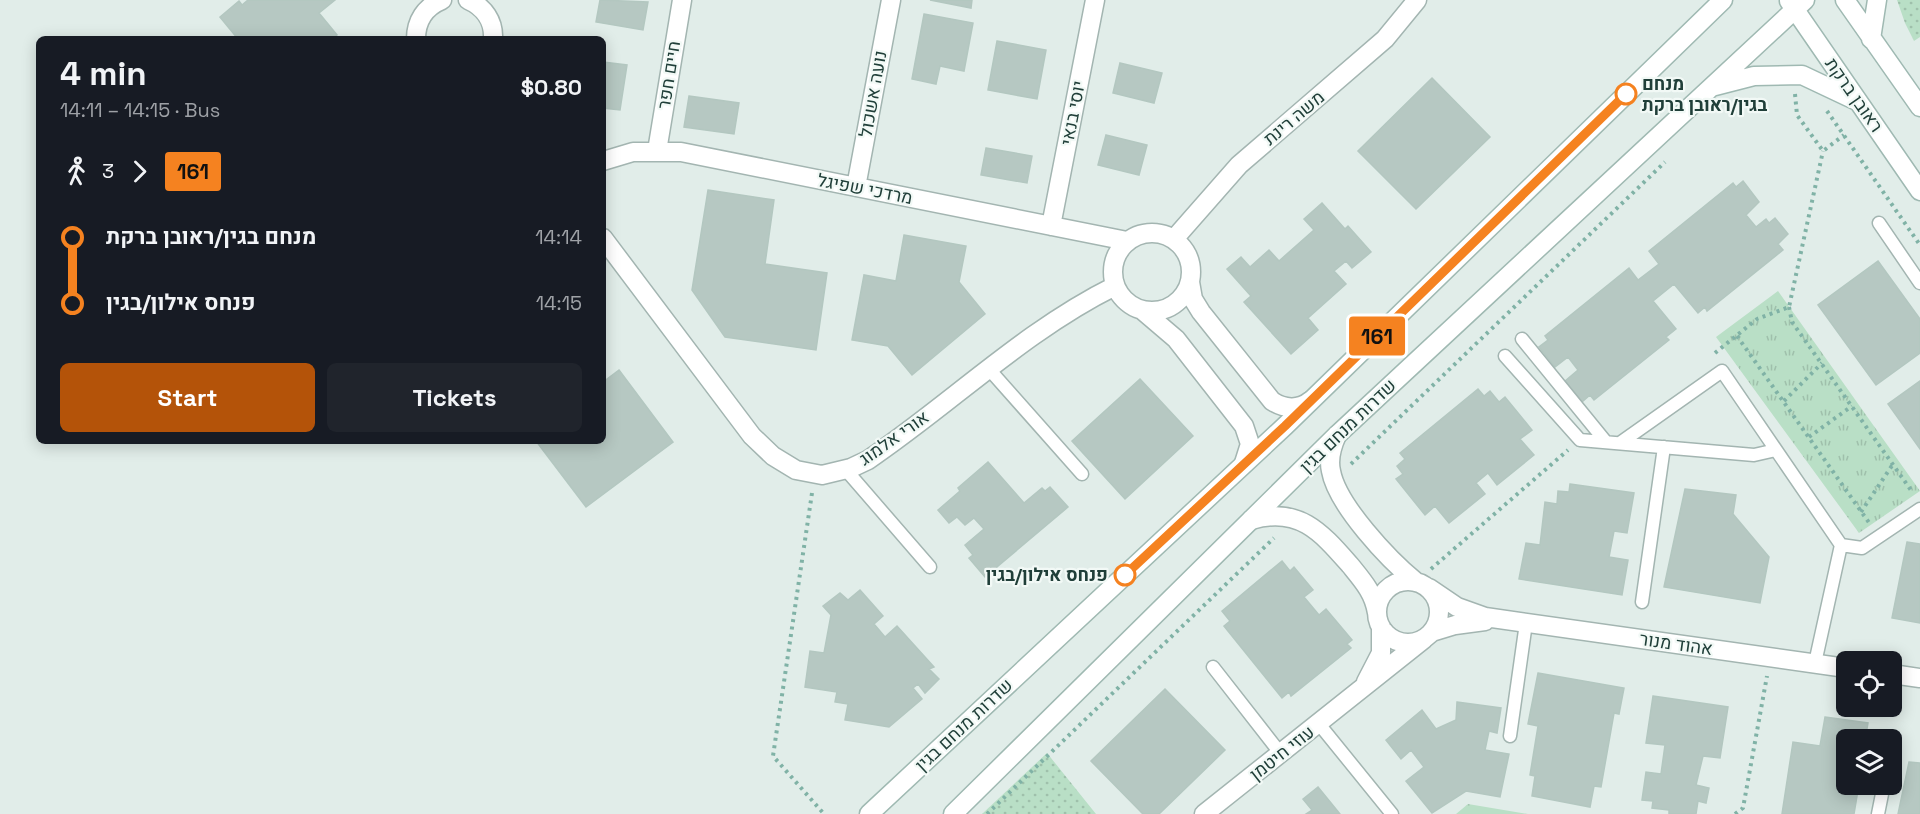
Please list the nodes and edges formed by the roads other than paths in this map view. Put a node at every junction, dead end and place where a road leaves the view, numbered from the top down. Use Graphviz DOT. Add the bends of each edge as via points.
graph roads {
  1 [pos="468,0"];
  2 [pos="682,0"];
  3 [pos="891,0"];
  4 [pos="1095,0"];
  5 [pos="1417,0"];
  6 [pos="1723,0"];
  7 [pos="1845,0"];
  8 [pos="1877,0"];
  9 [pos="433,2"];
  10 [pos="1796,3"];
  11 [pos="1711,7"];
  12 [pos="417,31"];
  13 [pos="492,36"];
  14 [pos="1871,39"];
  15 [pos="1710,87"];
  16 [pos="1859,102"];
  17 [pos="1920,107"];
  18 [pos="657,151"];
  19 [pos="606,160"];
  20 [pos="856,187"];
  21 [pos="1920,191"];
  22 [pos="1879,223"];
  23 [pos="1051,226"];
  24 [pos="1174,239"];
  25 [pos="1127,241"];
  26 [pos="606,242"];
  27 [pos="1190,282"];
  28 [pos="1920,283"];
  29 [pos="1115,286"];
  30 [pos="1142,310"];
  31 [pos="1522,339"];
  32 [pos="1505,356"];
  33 [pos="988,368"];
  34 [pos="1310,401"];
  35 [pos="1337,435"];
  36 [pos="1606,442"];
  37 [pos="1620,443"];
  38 [pos="1664,447"];
  39 [pos="1776,450"];
  40 [pos="1245,463"];
  41 [pos="846,470"];
  42 [pos="1082,474"];
  43 [pos="1920,509"];
  44 [pos="1251,520"];
  45 [pos="1840,545"];
  46 [pos="930,567"];
  47 [pos="1423,585"];
  48 [pos="1642,602"];
  49 [pos="1379,620"];
  50 [pos="1505,621"];
  51 [pos="1526,623"];
  52 [pos="1428,636"];
  53 [pos="1815,663"];
  54 [pos="1836,666"];
  55 [pos="1213,667"];
  56 [pos="1902,675"];
  57 [pos="1920,678"];
  58 [pos="1360,691"];
  59 [pos="1319,724"];
  60 [pos="1510,736"];
  61 [pos="1281,754"];
  62 [pos="1882,795"];
  63 [pos="869,814"];
  64 [pos="953,814"];
  65 [pos="1204,814"];
  66 [pos="1392,814"];
  67 [pos="1878,814"];
  1 -- 13 [label="street" via="488,17"];
  2 -- 18 [label="street, חיים חפר"];
  3 -- 20 [label="street, נועה אשכול"];
  4 -- 23 [label="street, יוסי בנאי"];
  5 -- 24 [label="street, משה רינת" via="1385,39 1239,165"];
  6 -- 11 [label="street, שדרות מנחם בגין"];
  7 -- 14 [label="street"];
  8 -- 14 [label="street"];
  9 -- 12 [label="street"];
  10 -- 15 [label="street, שדרות מנחם בגין"];
  10 -- 16 [label="street, ראובן ברקת"];
  11 -- 34 [label="street, שדרות מנחם בגין"];
  14 -- 17 [label="street"];
  15 -- 16 [label="street" via="1754,76 1802,75"];
  15 -- 35 [label="street, שדרות מנחם בגין"];
  16 -- 21 [label="street, ראובן ברקת"];
  18 -- 19 [label="street, מרדכי שפיגל" via="633,152"];
  18 -- 20 [label="street, מרדכי שפיגל" via="681,152"];
  20 -- 23 [label="street, מרדכי שפיגל"];
  22 -- 28 [label="lane"];
  23 -- 25 [label="street, מרדכי שפיגל"];
  24 -- 25 [label="street" via="1150,233"];
  24 -- 27 [label="street" via="1189,258"];
  25 -- 29 [label="street" via="1114,262"];
  26 -- 41 [label="street, אורי אלמוג" via="752,436 784,464 815,474"];
  27 -- 30 [label="street" via="1172,306 1160,311"];
  27 -- 34 [label="street" via="1201,312 1272,401 1293,408"];
  29 -- 30 [label="street" via="1126,302"];
  29 -- 33 [label="street, אורי אלמוג" via="1062,314"];
  30 -- 40 [label="street" via="1176,339 1244,426 1250,444"];
  31 -- 36 [label="lane"];
  32 -- 36 [label="lane" via="1580,440"];
  33 -- 41 [label="street, אורי אלמוג" via="886,448"];
  33 -- 42 [label="lane"];
  34 -- 40 [label="street, שדרות מנחם בגין"];
  35 -- 44 [label="street, שדרות מנחם בגין"];
  35 -- 47 [label="street, אהוד מנור" via="1330,460 1342,497 1377,544"];
  36 -- 37 [label="lane"];
  37 -- 38 [label="lane"];
  37 -- 39 [label="lane" via="1722,371"];
  38 -- 39 [label="lane" via="1754,455"];
  38 -- 48 [label="lane"];
  39 -- 45 [label="lane"];
  40 -- 63 [label="street, שדרות מנחם בגין"];
  41 -- 46 [label="lane"];
  43 -- 45 [label="lane" via="1862,548"];
  44 -- 49 [label="street" via="1273,516 1294,519 1324,535 1367,585"];
  44 -- 64 [label="street, שדרות מנחם בגין"];
  45 -- 53 [label="lane"];
  47 -- 49 [label="street" via="1402,581 1388,588 1379,599"];
  47 -- 50 [label="street, אהוד מנור" via="1465,610"];
  47 -- 52 [label="street" via="1436,596 1440,610 1437,624"];
  49 -- 52 [label="street" via="1387,635 1400,642 1410,643"];
  49 -- 58 [label="street, עוזי חיטמן" via="1381,653"];
  50 -- 51 [label="street, אהוד מנור"];
  50 -- 52 [label="street, אהוד מנור" via="1462,623"];
  51 -- 53 [label="street, אהוד מנור"];
  51 -- 60 [label="lane"];
  52 -- 58 [label="street, עוזי חיטמן"];
  53 -- 54 [label="street, אהוד מנור"];
  55 -- 61 [label="lane"];
  56 -- 57 [label="street"];
  58 -- 59 [label="street, עוזי חיטמן"];
  59 -- 61 [label="street, עוזי חיטמן"];
  59 -- 66 [label="lane"];
  61 -- 65 [label="street, עוזי חיטמן"];
  62 -- 67 [label="lane"];
}
